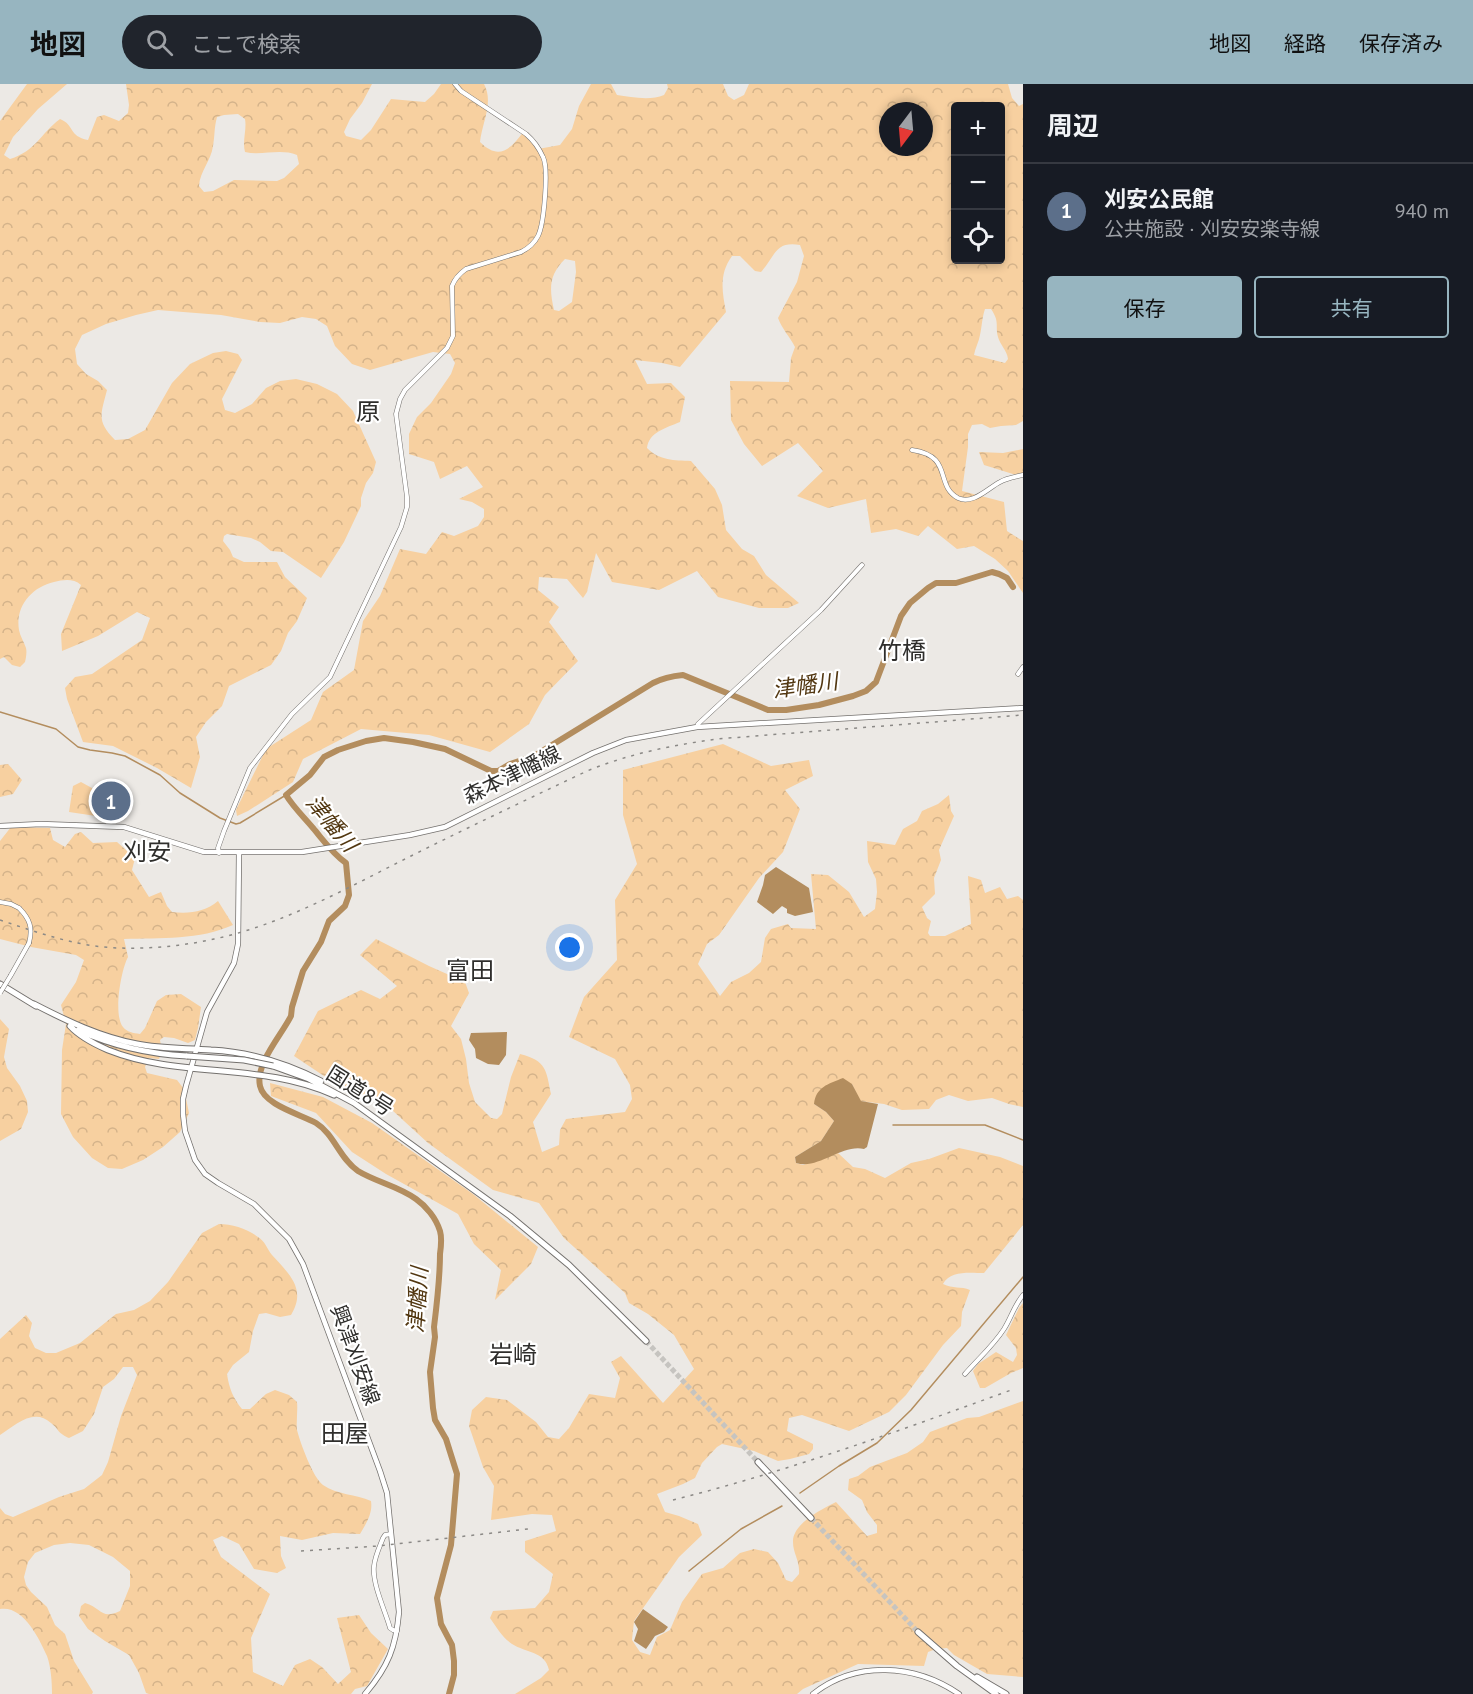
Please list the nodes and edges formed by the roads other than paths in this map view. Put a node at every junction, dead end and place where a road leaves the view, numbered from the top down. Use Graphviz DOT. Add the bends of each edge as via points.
graph roads {
  1 [pos="455,84"];
  2 [pos="912,450"];
  3 [pos="1023,475"];
  4 [pos="862,565"];
  5 [pos="1023,667"];
  6 [pos="1018,674"];
  7 [pos="1023,708"];
  8 [pos="697,728"];
  9 [pos="0,826"];
  10 [pos="219,853"];
  11 [pos="239,853"];
  12 [pos="0,902"];
  13 [pos="0,984"];
  14 [pos="0,993"];
  15 [pos="34,1004"];
  16 [pos="70,1026"];
  17 [pos="196,1049"];
  18 [pos="274,1064"];
  19 [pos="191,1069"];
  20 [pos="371,1116"];
  21 [pos="1023,1296"];
  22 [pos="646,1341"];
  23 [pos="965,1374"];
  24 [pos="758,1462"];
  25 [pos="811,1518"];
  26 [pos="391,1534"];
  27 [pos="397,1631"];
  28 [pos="918,1632"];
  29 [pos="948,1659"];
  30 [pos="975,1680"];
  31 [pos="365,1694"];
  32 [pos="813,1694"];
  33 [pos="959,1694"];
  34 [pos="989,1694"];
  35 [pos="996,1694"];
  36 [pos="1006,1694"];
  1 -- 10 [label="street" via="526,134 543,157 542,225 529,248 466,269 454,280 451,342 405,390 396,414 407,497 405,518 330,677 292,714 250,768"];
  2 -- 3 [label="street" via="933,457 948,489 963,500"];
  4 -- 8 [label="street" via="821,610"];
  5 -- 6 [label="street"];
  7 -- 8 [label="main road, 森本津幡線"];
  8 -- 11 [label="main road, 森本津幡線" via="610,745 438,829 302,852"];
  9 -- 10 [label="main road, 森本津幡線" via="124,827"];
  10 -- 11 [label="main road, 森本津幡線"];
  11 -- 17 [label="main road" via="238,944 234,963 207,1012"];
  12 -- 14 [label="street, bridge" via="20,908 30,922 31,933"];
  13 -- 15 [label="highway, 国道8号"];
  15 -- 16 [label="highway, 国道8号"];
  15 -- 17 [label="highway" via="77,1026 116,1039 152,1047"];
  16 -- 18 [label="highway, 国道8号, bridge" via="115,1045 152,1053"];
  16 -- 19 [label="highway" via="96,1045 126,1057"];
  17 -- 18 [label="highway" via="240,1053"];
  17 -- 19 [label="main road"];
  18 -- 20 [label="highway, 国道8号" via="330,1090"];
  19 -- 20 [label="highway" via="269,1077 313,1087"];
  19 -- 26 [label="main road, 興津刈安線" via="183,1114 195,1160 218,1184 254,1204 289,1239 303,1264 380,1471 387,1493"];
  20 -- 22 [label="highway, 国道8号" via="528,1230"];
  21 -- 23 [label="street" via="1005,1327"];
  24 -- 25 [label="highway"];
  26 -- 27 [label="main road, 興津刈安線" via="399,1612"];
  26 -- 27 [label="street" via="383,1538 374,1571 390,1628"];
  27 -- 31 [label="main road, 興津刈安線" via="389,1660"];
  28 -- 29 [label="highway"];
  29 -- 30 [label="highway"];
  29 -- 36 [label="highway"];
  30 -- 34 [label="highway"];
  30 -- 35 [label="highway"];
  32 -- 33 [label="main road" via="844,1676 895,1669 931,1678"];
}
